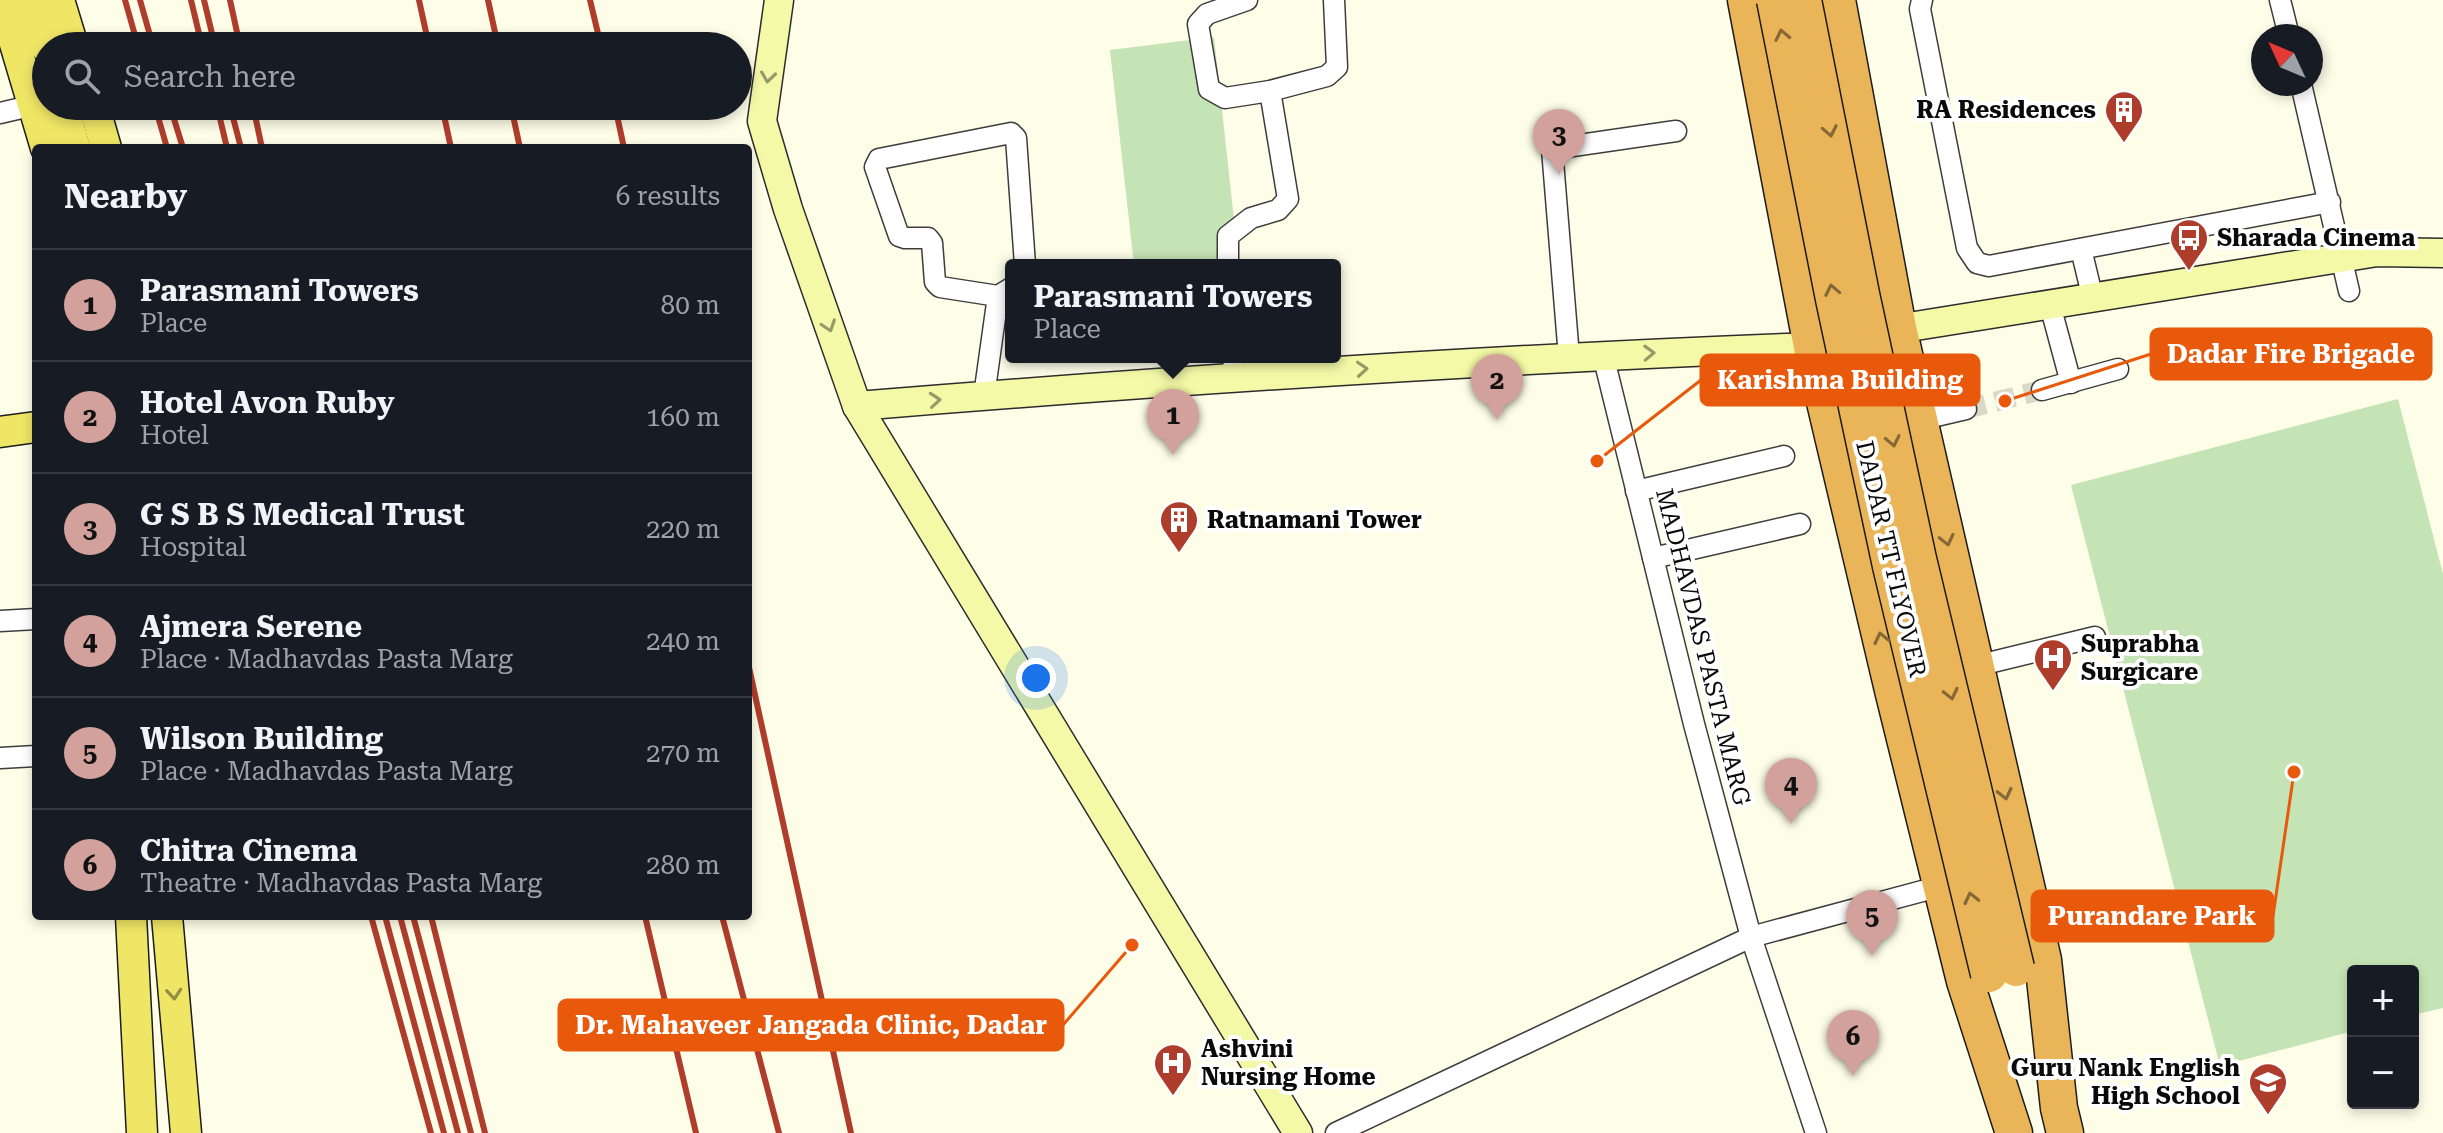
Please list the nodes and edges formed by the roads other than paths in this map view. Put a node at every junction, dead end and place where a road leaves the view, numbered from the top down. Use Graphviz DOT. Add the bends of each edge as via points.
graph roads {
  1 [pos="2,0"];
  2 [pos="32,0"];
  3 [pos="59,0"];
  4 [pos="779,0"];
  5 [pos="1247,0"];
  6 [pos="1334,0"];
  7 [pos="1746,0"];
  8 [pos="1775,0"];
  9 [pos="1803,0"];
  10 [pos="1837,0"];
  11 [pos="1922,0"];
  12 [pos="2280,0"];
  13 [pos="2286,24"];
  14 [pos="42,32"];
  15 [pos="69,32"];
  16 [pos="32,82"];
  17 [pos="1270,91"];
  18 [pos="2304,96"];
  19 [pos="32,106"];
  20 [pos="0,113"];
  21 [pos="42,120"];
  22 [pos="67,120"];
  23 [pos="98,120"];
  24 [pos="1676,131"];
  25 [pos="45,144"];
  26 [pos="74,144"];
  27 [pos="105,144"];
  28 [pos="2330,202"];
  29 [pos="2081,249"];
  30 [pos="2443,253"];
  31 [pos="2343,257"];
  32 [pos="1025,259"];
  33 [pos="1228,259"];
  34 [pos="2349,291"];
  35 [pos="1004,292"];
  36 [pos="2093,299"];
  37 [pos="2050,305"];
  38 [pos="1898,328"];
  39 [pos="1812,347"];
  40 [pos="1603,355"];
  41 [pos="1569,357"];
  42 [pos="1234,368"];
  43 [pos="2118,369"];
  44 [pos="2071,383"];
  45 [pos="2042,390"];
  46 [pos="984,396"];
  47 [pos="857,406"];
  48 [pos="1966,409"];
  49 [pos="1919,420"];
  50 [pos="32,428"];
  51 [pos="0,432"];
  52 [pos="1784,456"];
  53 [pos="1636,491"];
  54 [pos="1800,524"];
  55 [pos="1653,558"];
  56 [pos="32,619"];
  57 [pos="0,621"];
  58 [pos="2095,637"];
  59 [pos="1976,666"];
  60 [pos="32,756"];
  61 [pos="0,758"];
  62 [pos="1941,886"];
  63 [pos="131,920"];
  64 [pos="167,920"];
  65 [pos="1751,937"];
  66 [pos="2002,971"];
  67 [pos="2062,1120"];
  68 [pos="2012,1126"];
  69 [pos="142,1133"];
  70 [pos="186,1133"];
  71 [pos="1298,1133"];
  72 [pos="1336,1133"];
  73 [pos="1816,1133"];
  1 -- 16 [label="main road"];
  2 -- 14 [label="main road"];
  3 -- 15 [label="main road"];
  4 -- 47 [label="street, one-way" via="762,121"];
  5 -- 17 [label="street" via="1207,14 1198,24 1209,89 1225,98"];
  6 -- 17 [label="street" via="1337,67 1327,76"];
  7 -- 39 [label="highway"];
  66 -- 8 [label="highway, DADAR TT FLYOVER, one-way, bridge" via="1891,566"];
  9 -- 66 [label="highway, DADAR TT FLYOVER, one-way, bridge"];
  10 -- 38 [label="highway"];
  11 -- 29 [label="street" via="1970,255 1989,266"];
  12 -- 13 [label="street"];
  17 -- 33 [label="street" via="1288,199 1278,210 1251,218 1228,236"];
  18 -- 28 [label="street"];
  19 -- 20 [label="street"];
  21 -- 25 [label="main road"];
  22 -- 26 [label="main road"];
  23 -- 27 [label="main road"];
  24 -- 41 [label="street" via="1552,149"];
  28 -- 29 [label="street"];
  28 -- 31 [label="street"];
  29 -- 36 [label="street"];
  30 -- 31 [label="street"];
  31 -- 34 [label="street"];
  31 -- 36 [label="street"];
  32 -- 35 [label="street" via="1016,138 1011,133 879,159 875,167 899,236 928,238 932,243 935,282 940,287"];
  35 -- 46 [label="street"];
  36 -- 37 [label="street"];
  37 -- 38 [label="street"];
  37 -- 44 [label="street"];
  38 -- 39 [label="street"];
  38 -- 49 [label="highway"];
  40 -- 39 [label="street, one-way"];
  62 -- 39 [label="highway, one-way"];
  40 -- 41 [label="street"];
  40 -- 53 [label="street, MADHAVDAS PASTA MARG"];
  42 -- 41 [label="street, one-way"];
  42 -- 46 [label="street"];
  43 -- 44 [label="street"];
  44 -- 45 [label="street"];
  47 -- 46 [label="street, one-way"];
  47 -- 71 [label="street"];
  48 -- 49 [label="street"];
  49 -- 59 [label="highway, one-way"];
  50 -- 51 [label="main road"];
  52 -- 53 [label="street"];
  53 -- 55 [label="street, MADHAVDAS PASTA MARG"];
  54 -- 55 [label="street"];
  55 -- 65 [label="street, MADHAVDAS PASTA MARG"];
  56 -- 57 [label="street"];
  58 -- 59 [label="street"];
  59 -- 67 [label="highway, one-way" via="2043,960"];
  60 -- 61 [label="street"];
  62 -- 65 [label="street"];
  62 -- 68 [label="highway"];
  63 -- 69 [label="main road"];
  64 -- 70 [label="main road, one-way"];
  65 -- 72 [label="street"];
  65 -- 73 [label="street, MADHAVDAS PASTA MARG"];
  66 -- 67 [label="highway"];
  66 -- 68 [label="highway"];
}
